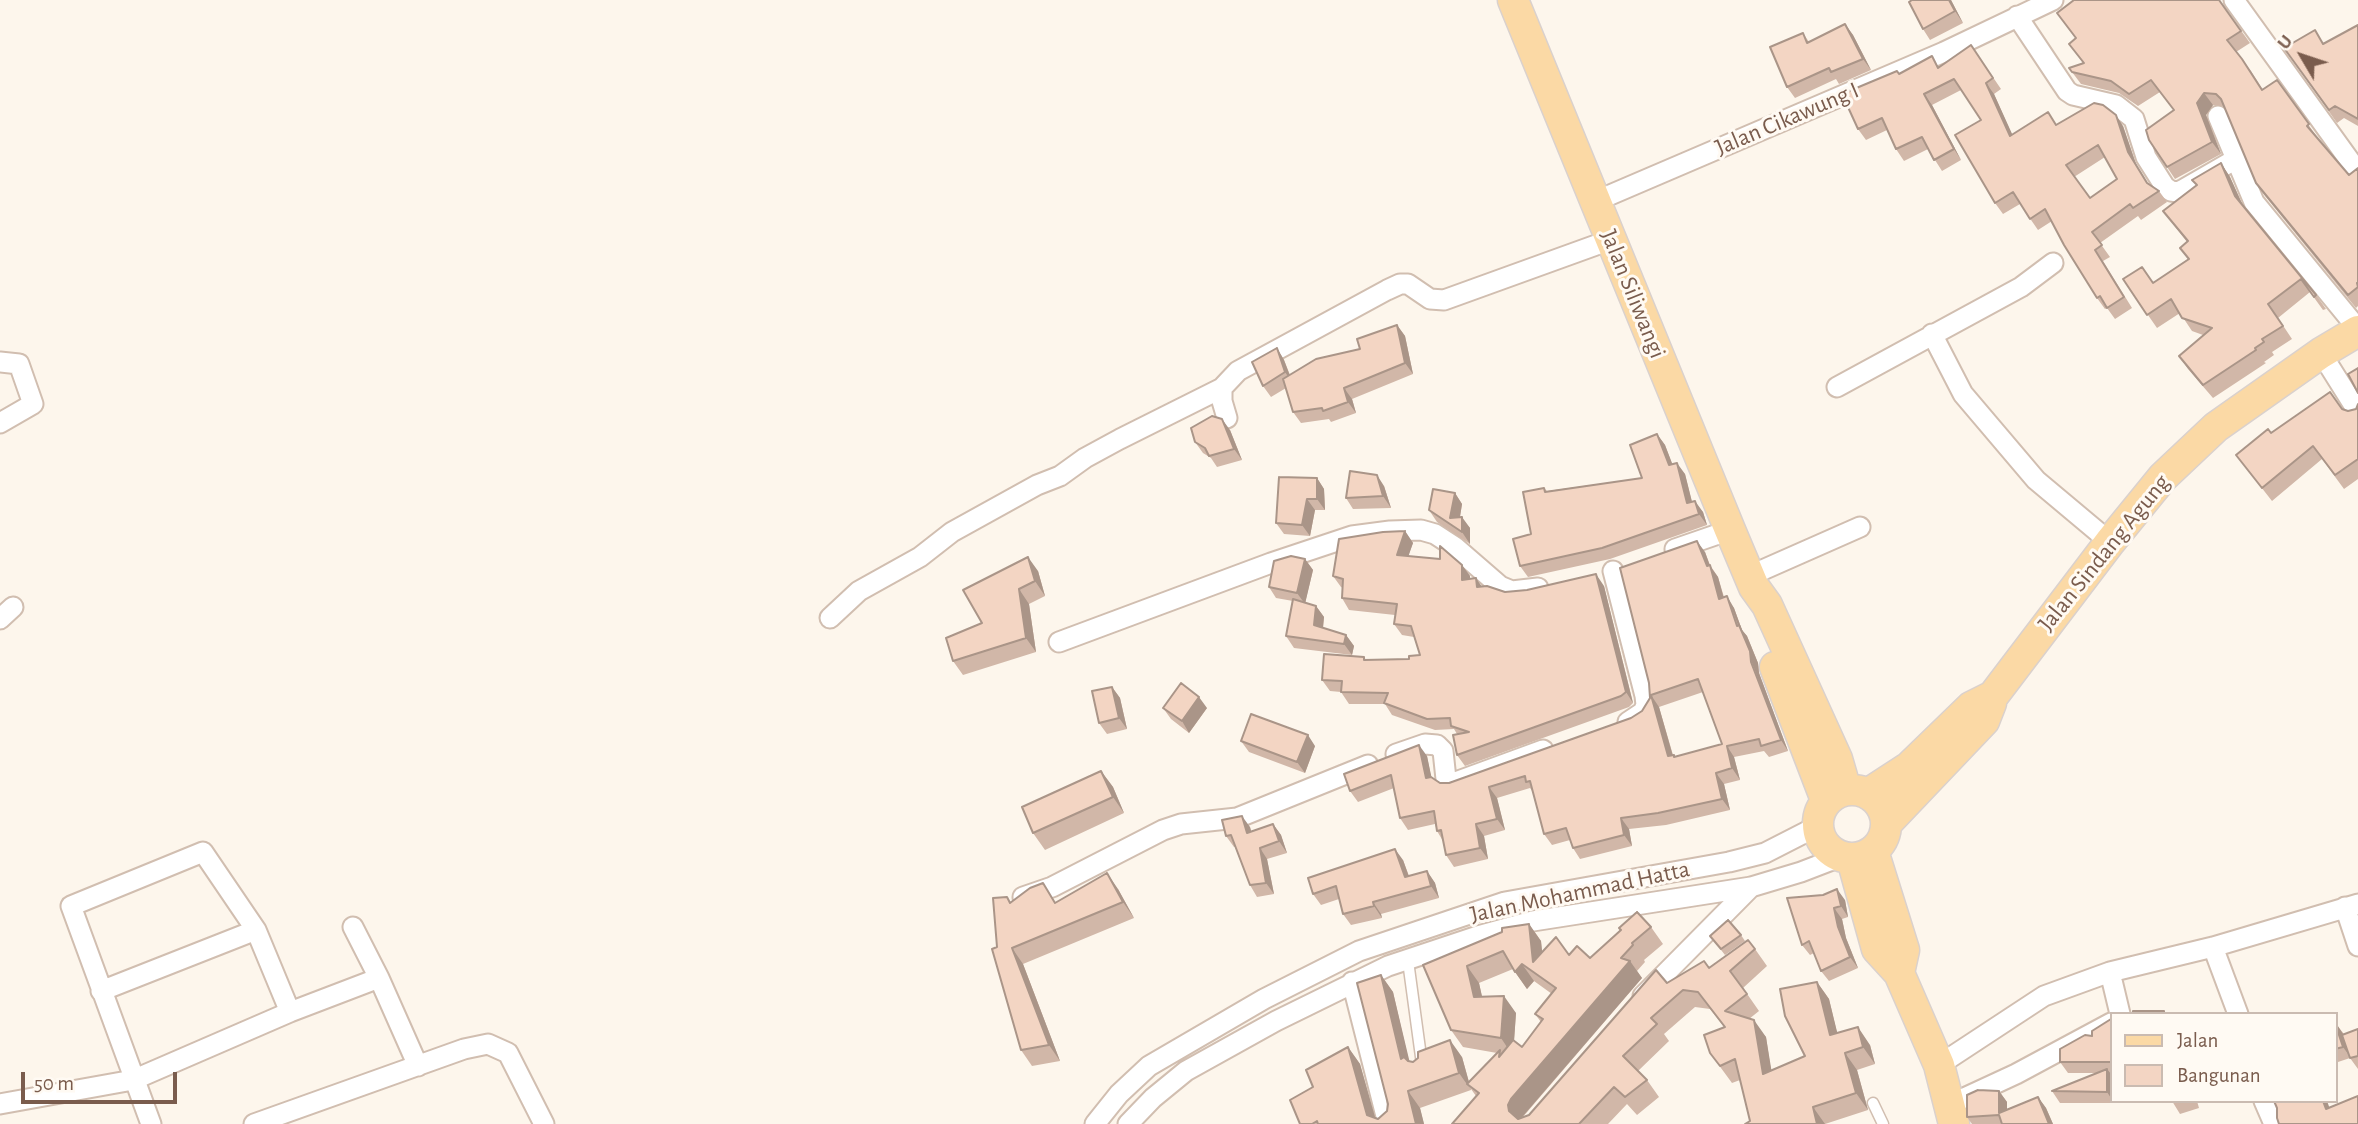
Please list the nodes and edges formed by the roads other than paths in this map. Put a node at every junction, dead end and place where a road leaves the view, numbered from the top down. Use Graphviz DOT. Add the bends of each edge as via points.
graph roads {
  1 [pos="1513,0"];
  2 [pos="2053,0"];
  3 [pos="2237,1"];
  4 [pos="2017,16"];
  5 [pos="2218,116"];
  6 [pos="2236,159"];
  7 [pos="2358,172"];
  8 [pos="1596,201"];
  9 [pos="1611,240"];
  10 [pos="2053,263"];
  11 [pos="2358,330"];
  12 [pos="1932,334"];
  13 [pos="2321,353"];
  14 [pos="0,362"];
  15 [pos="1837,387"];
  16 [pos="1222,388"];
  17 [pos="2358,412"];
  18 [pos="1227,418"];
  19 [pos="0,423"];
  20 [pos="1860,527"];
  21 [pos="1730,530"];
  22 [pos="2109,542"];
  23 [pos="1652,557"];
  24 [pos="1613,570"];
  25 [pos="1752,581"];
  26 [pos="1559,583"];
  27 [pos="830,618"];
  28 [pos="1059,642"];
  29 [pos="1993,696"];
  30 [pos="1608,729"];
  31 [pos="1558,745"];
  32 [pos="1839,800"];
  33 [pos="1886,824"];
  34 [pos="1855,856"];
  35 [pos="1751,887"];
  36 [pos="1009,902"];
  37 [pos="2351,906"];
  38 [pos="353,927"];
  39 [pos="256,930"];
  40 [pos="1403,935"];
  41 [pos="2358,946"];
  42 [pos="2213,947"];
  43 [pos="1408,961"];
  44 [pos="2110,972"];
  45 [pos="379,978"];
  46 [pos="1352,982"];
  47 [pos="101,991"];
  48 [pos="1634,1005"];
  49 [pos="290,1012"];
  50 [pos="2120,1012"];
  51 [pos="2237,1012"];
  52 [pos="2110,1024"];
  53 [pos="1939,1065"];
  54 [pos="418,1066"];
  55 [pos="1423,1072"];
  56 [pos="133,1080"];
  57 [pos="1873,1103"];
  58 [pos="2265,1103"];
  59 [pos="0,1104"];
  60 [pos="1951,1115"];
  61 [pos="151,1124"];
  62 [pos="254,1124"];
  63 [pos="544,1124"];
  64 [pos="1095,1124"];
  65 [pos="1128,1124"];
  66 [pos="1388,1124"];
  67 [pos="1883,1124"];
  68 [pos="2274,1124"];
  1 -- 8 [label="main road, Jalan Siliwangi"];
  2 -- 4 [label="street, Jalan Cikawung I"];
  3 -- 7 [label="street"];
  4 -- 6 [label="street" via="2067,91 2122,108 2134,119 2146,157 2171,191 2178,192"];
  4 -- 8 [label="street, Jalan Cikawung I" via="1944,52"];
  5 -- 6 [label="street"];
  6 -- 11 [label="street" via="2254,202"];
  8 -- 9 [label="main road, Jalan Siliwangi"];
  9 -- 16 [label="street" via="1444,300 1430,299 1408,284 1400,284 1238,371"];
  9 -- 21 [label="main road, Jalan Siliwangi"];
  10 -- 12 [label="street" via="2021,287"];
  11 -- 13 [label="main road, Jalan Sindang Agung"];
  12 -- 15 [label="street"];
  12 -- 22 [label="street" via="1963,394 2036,481"];
  13 -- 17 [label="street"];
  13 -- 22 [label="main road, Jalan Sindang Agung" via="2216,427 2163,477"];
  14 -- 19 [label="street" via="19,364 33,404"];
  16 -- 18 [label="street"];
  16 -- 27 [label="street" via="952,532 920,557 859,591"];
  20 -- 25 [label="street"];
  21 -- 23 [label="street"];
  21 -- 25 [label="main road, Jalan Siliwangi"];
  22 -- 29 [label="main road, Jalan Sindang Agung"];
  24 -- 30 [label="street" via="1646,705 1635,718"];
  25 -- 32 [label="main road, Jalan Siliwangi" via="1837,759"];
  26 -- 28 [label="street" via="1512,591 1435,534 1390,531 1352,536 1283,559"];
  29 -- 32 [label="main road, Jalan Sindang Agung" via="1970,707 1909,766"];
  29 -- 33 [label="main road" via="1984,721"];
  31 -- 36 [label="street" via="1453,783 1446,779 1443,751 1425,744 1246,816 1163,830 1052,887"];
  32 -- 33 [label="main road" via="1882,806"];
  32 -- 34 [label="main road" via="1822,841"];
  32 -- 40 [label="street, Jalan Mohammad Hatta" via="1810,830 1765,853 1505,902"];
  33 -- 34 [label="main road" via="1883,839"];
  34 -- 35 [label="street, Jalan Mohammad Hatta"];
  34 -- 53 [label="main road" via="1877,949 1899,973"];
  35 -- 43 [label="street, Jalan Mohammad Hatta" via="1533,922"];
  35 -- 48 [label="street"];
  37 -- 41 [label="street"];
  37 -- 42 [label="street"];
  38 -- 45 [label="street"];
  39 -- 47 [label="street"];
  39 -- 47 [label="street" via="203,852 71,906"];
  39 -- 49 [label="street"];
  40 -- 43 [label="street"];
  40 -- 64 [label="street, Jalan Mohammad Hatta" via="1359,951 1184,1044 1149,1066"];
  42 -- 44 [label="street"];
  42 -- 51 [label="street"];
  43 -- 46 [label="street, Jalan Mohammad Hatta"];
  43 -- 55 [label="lane"];
  44 -- 50 [label="street"];
  44 -- 53 [label="street" via="2044,996"];
  45 -- 49 [label="street"];
  45 -- 54 [label="street"];
  46 -- 65 [label="street, Jalan Mohammad Hatta" via="1186,1071"];
  46 -- 66 [label="street"];
  47 -- 56 [label="street"];
  49 -- 56 [label="street"];
  52 -- 60 [label="street"];
  53 -- 60 [label="main road"];
  54 -- 62 [label="street"];
  54 -- 63 [label="street" via="488,1044 508,1053"];
  56 -- 59 [label="street"];
  56 -- 61 [label="street"];
  57 -- 67 [label="lane"];
  58 -- 68 [label="street"];
}
